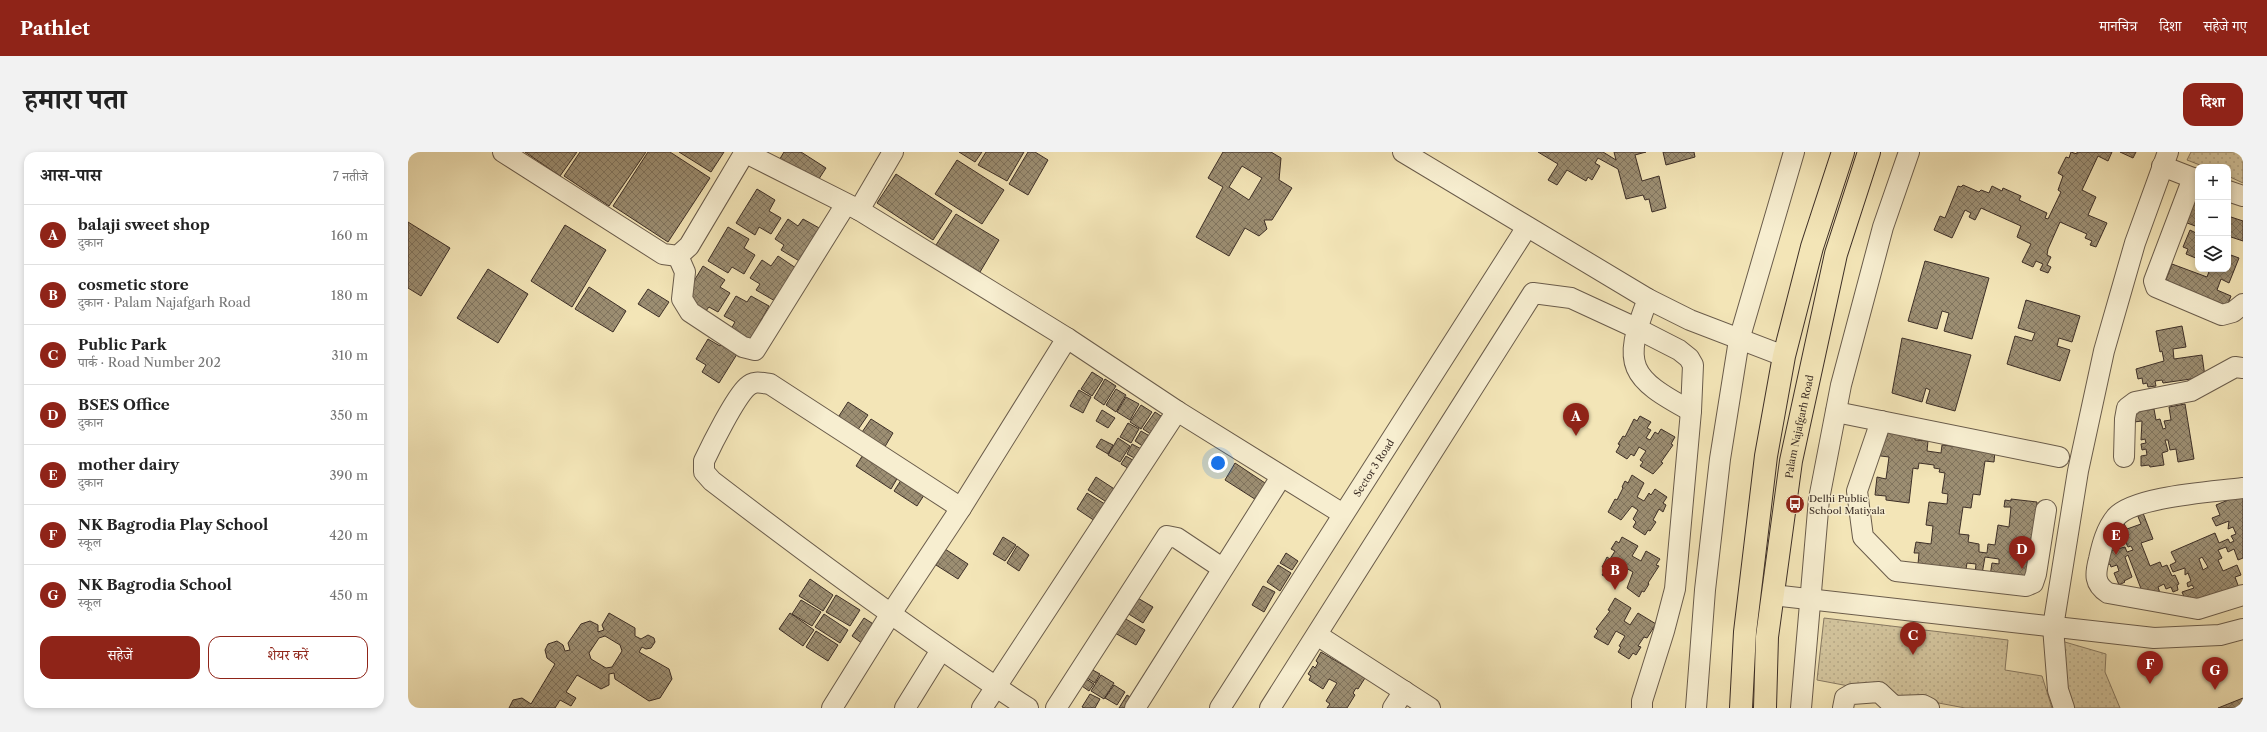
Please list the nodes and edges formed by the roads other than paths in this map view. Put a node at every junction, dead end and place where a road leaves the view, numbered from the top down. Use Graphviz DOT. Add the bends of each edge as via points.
graph roads {
  1 [pos="503,152"];
  2 [pos="744,152"];
  3 [pos="893,152"];
  4 [pos="1403,152"];
  5 [pos="1794,152"];
  6 [pos="1843,152"];
  7 [pos="1869,152"];
  8 [pos="1909,152"];
  9 [pos="2165,159"];
  10 [pos="2195,179"];
  11 [pos="2231,192"];
  12 [pos="2243,196"];
  13 [pos="852,207"];
  14 [pos="1527,227"];
  15 [pos="678,256"];
  16 [pos="1648,299"];
  17 [pos="2243,304"];
  18 [pos="1636,328"];
  19 [pos="1067,338"];
  20 [pos="1739,340"];
  21 [pos="1784,356"];
  22 [pos="2243,368"];
  23 [pos="1176,411"];
  24 [pos="1691,411"];
  25 [pos="1836,412"];
  26 [pos="1881,421"];
  27 [pos="2059,457"];
  28 [pos="2124,457"];
  29 [pos="1281,477"];
  30 [pos="2243,488"];
  31 [pos="961,508"];
  32 [pos="2046,510"];
  33 [pos="1343,514"];
  34 [pos="1222,568"];
  35 [pos="1773,595"];
  36 [pos="2243,595"];
  37 [pos="1811,599"];
  38 [pos="890,615"];
  39 [pos="2053,627"];
  40 [pos="2243,630"];
  41 [pos="1316,635"];
  42 [pos="941,650"];
  43 [pos="996,687"];
  44 [pos="1404,691"];
  45 [pos="1640,706"];
  46 [pos="832,708"];
  47 [pos="905,708"];
  48 [pos="982,708"];
  49 [pos="1028,708"];
  50 [pos="1056,708"];
  51 [pos="1135,708"];
  52 [pos="1220,708"];
  53 [pos="1270,708"];
  54 [pos="1393,708"];
  55 [pos="1430,708"];
  56 [pos="1696,708"];
  57 [pos="1741,708"];
  58 [pos="1765,708"];
  59 [pos="1801,708"];
  60 [pos="1844,708"];
  61 [pos="1929,708"];
  62 [pos="2064,708"];
  1 -- 15 [label="street" via="663,254"];
  2 -- 13 [label="street"];
  2 -- 15 [label="street" via="689,246"];
  3 -- 13 [label="street"];
  4 -- 14 [label="street"];
  5 -- 20 [label="street"];
  6 -- 21 [label="main road" via="1812,247"];
  7 -- 35 [label="main road, Palam Najafgarh Road" via="1836,254 1791,461"];
  8 -- 25 [label="street" via="1883,227"];
  9 -- 10 [label="street"];
  9 -- 39 [label="street" via="2135,243 2104,351 2078,471"];
  10 -- 17 [label="street" via="2154,281 2156,287 2222,315 2233,312"];
  11 -- 12 [label="street"];
  13 -- 15 [label="street" via="755,350 743,347 690,312 682,299 685,272"];
  13 -- 19 [label="street"];
  14 -- 16 [label="street"];
  14 -- 33 [label="street, Sector 3 Road"];
  16 -- 18 [label="street"];
  16 -- 20 [label="street"];
  18 -- 24 [label="street" via="1633,358 1638,372 1649,385"];
  18 -- 24 [label="street" via="1679,350 1689,358 1694,376"];
  18 -- 41 [label="street" via="1571,298 1533,293"];
  19 -- 23 [label="street"];
  19 -- 31 [label="street"];
  20 -- 21 [label="street"];
  20 -- 56 [label="street" via="1720,459 1705,590"];
  21 -- 57 [label="main road" via="1766,456 1745,632"];
  22 -- 28 [label="street" via="2235,367 2191,391 2135,402 2127,408"];
  23 -- 29 [label="street"];
  23 -- 43 [label="street"];
  24 -- 45 [label="street" via="1675,589"];
  25 -- 26 [label="street"];
  25 -- 37 [label="street" via="1819,499"];
  26 -- 27 [label="street"];
  26 -- 32 [label="street" via="1857,491 1863,537 1896,571 2026,586 2032,583 2036,574"];
  29 -- 33 [label="street"];
  29 -- 34 [label="street"];
  30 -- 36 [label="street" via="2176,497 2128,508 2116,517 2104,538 2095,575 2099,588 2108,593 2198,609"];
  31 -- 38 [label="street"];
  31 -- 38 [label="street" via="770,384 757,382 747,386 704,461 704,472 718,486"];
  33 -- 52 [label="street, Sector 3 Road"];
  34 -- 50 [label="street" via="1177,538 1167,536"];
  34 -- 51 [label="street"];
  35 -- 37 [label="street"];
  35 -- 58 [label="main road, Palam Najafgarh Road" via="1767,637"];
  37 -- 39 [label="street"];
  37 -- 59 [label="street"];
  38 -- 42 [label="street"];
  38 -- 46 [label="street"];
  39 -- 40 [label="street" via="2154,638 2220,635"];
  39 -- 62 [label="street" via="2058,690"];
  41 -- 44 [label="street"];
  41 -- 53 [label="street"];
  42 -- 43 [label="street"];
  42 -- 47 [label="street"];
  43 -- 48 [label="street"];
  43 -- 49 [label="street"];
  44 -- 54 [label="street"];
  44 -- 55 [label="street"];
  60 -- 61 [label="street" via="1845,698 1852,694 1879,692 1894,706"];
}
